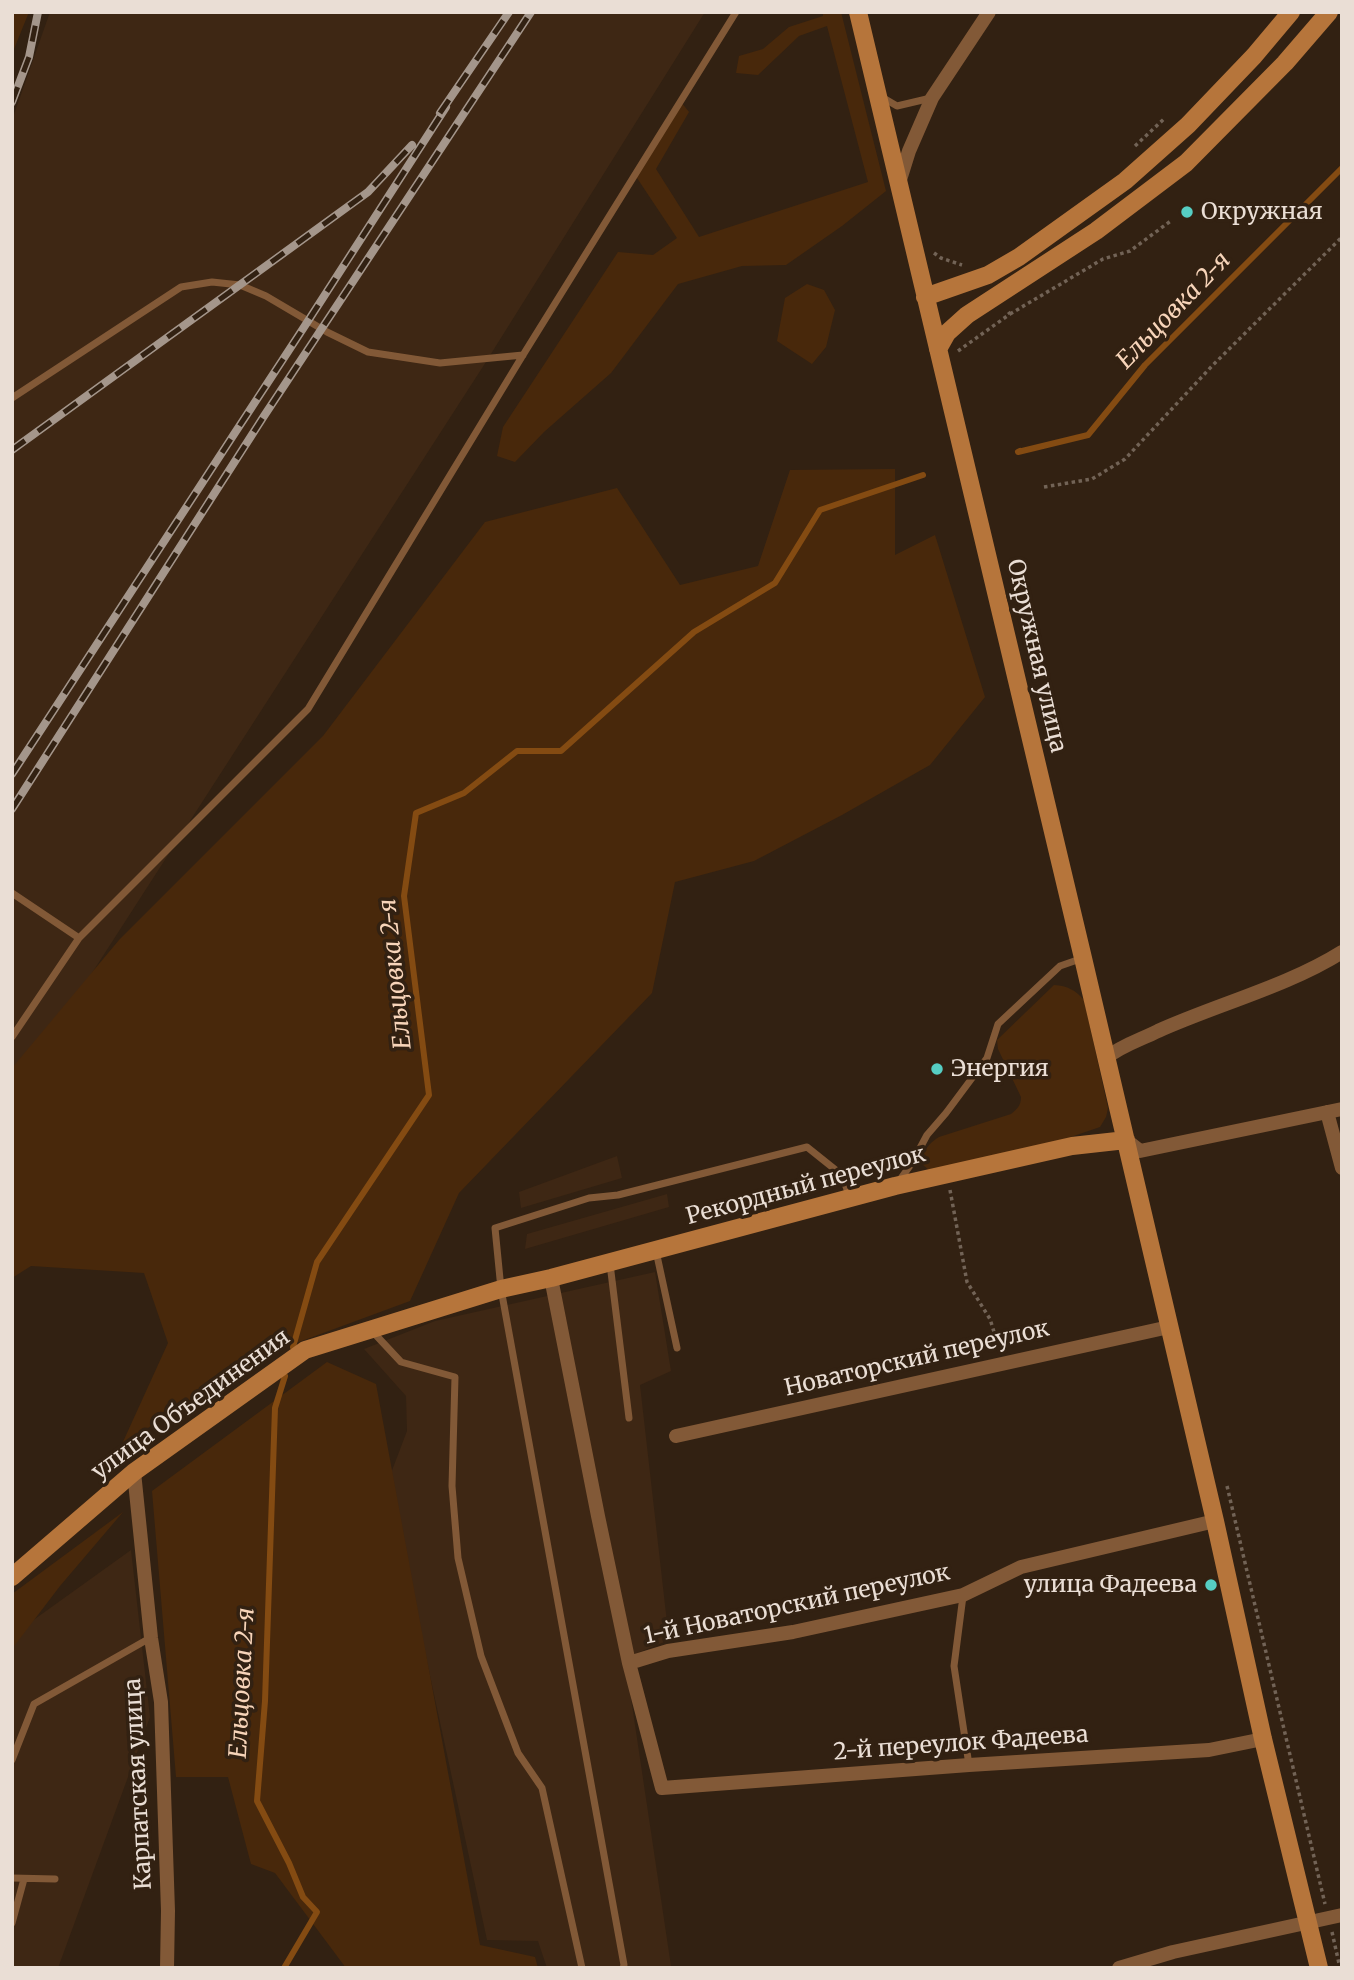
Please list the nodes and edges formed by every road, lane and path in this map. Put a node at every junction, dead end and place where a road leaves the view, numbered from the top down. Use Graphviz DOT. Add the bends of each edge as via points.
graph roads {
  1 [pos="736,12"];
  2 [pos="858,12"];
  3 [pos="989,12"];
  4 [pos="1291,12"];
  5 [pos="1329,12"];
  6 [pos="878,96"];
  7 [pos="932,98"];
  8 [pos="899,184"];
  9 [pos="1172,220"];
  10 [pos="1342,237"];
  11 [pos="925,297"];
  12 [pos="1010,314"];
  13 [pos="938,349"];
  14 [pos="523,355"];
  15 [pos="12,398"];
  16 [pos="1044,487"];
  17 [pos="12,893"];
  18 [pos="79,938"];
  19 [pos="1342,952"];
  20 [pos="1083,958"];
  21 [pos="12,1037"];
  22 [pos="1106,1058"];
  23 [pos="1334,1110"];
  24 [pos="1126,1140"];
  25 [pos="1342,1168"];
  26 [pos="947,1174"];
  27 [pos="895,1186"];
  28 [pos="850,1199"];
  29 [pos="656,1250"];
  30 [pos="610,1263"];
  31 [pos="551,1278"];
  32 [pos="501,1289"];
  33 [pos="1169,1326"];
  34 [pos="370,1329"];
  35 [pos="677,1348"];
  36 [pos="1003,1363"];
  37 [pos="629,1418"];
  38 [pos="676,1436"];
  39 [pos="134,1472"];
  40 [pos="1215,1521"];
  41 [pos="12,1577"];
  42 [pos="963,1595"];
  43 [pos="151,1638"];
  44 [pos="629,1663"];
  45 [pos="1262,1740"];
  46 [pos="12,1760"];
  47 [pos="969,1765"];
  48 [pos="12,1878"];
  49 [pos="24,1879"];
  50 [pos="55,1879"];
  51 [pos="1342,1914"];
  52 [pos="1308,1922"];
  53 [pos="12,1923"];
  54 [pos="167,1968"];
  55 [pos="582,1968"];
  56 [pos="623,1968"];
  57 [pos="1119,1968"];
  58 [pos="1319,1968"];
  1 -- 14 [label="lane"];
  2 -- 6 [label="main road, Окружная улица"];
  3 -- 7 [label="street, Окружная улица"];
  4 -- 11 [label="main road" via="1188,125 1125,181 988,275"];
  5 -- 13 [label="main road" via="1186,163 1096,231 967,315 947,332"];
  6 -- 7 [label="lane" via="897,106"];
  6 -- 8 [label="main road, Окружная улица"];
  7 -- 8 [label="street, Окружная улица"];
  8 -- 11 [label="main road, Окружная улица"];
  9 -- 12 [label="path" via="1130,251 1103,259"];
  10 -- 16 [label="path" via="1125,459 1092,479"];
  11 -- 13 [label="main road, Окружная улица"];
  13 -- 20 [label="main road, Окружная улица"];
  14 -- 15 [label="lane" via="440,363 368,352 266,296 240,285 212,282 181,287"];
  14 -- 18 [label="lane" via="308,709"];
  17 -- 18 [label="lane"];
  18 -- 21 [label="lane"];
  19 -- 22 [label="street" via="1317,968 1189,1017 1118,1048"];
  20 -- 22 [label="main road, Окружная улица"];
  20 -- 27 [label="lane" via="1060,966 998,1024 987,1058 927,1135"];
  22 -- 24 [label="main road, Окружная улица"];
  23 -- 24 [label="street" via="1140,1151"];
  23 -- 25 [label="street"];
  24 -- 26 [label="main road, Рекордный переулок" via="1072,1146"];
  24 -- 33 [label="main road"];
  26 -- 27 [label="main road, Рекордный переулок"];
  26 -- 36 [label="path" via="967,1282 990,1319"];
  27 -- 28 [label="main road, Рекордный переулок"];
  28 -- 29 [label="main road, Рекордный переулок"];
  28 -- 32 [label="lane" via="842,1175 807,1147 618,1195 589,1198 495,1228"];
  29 -- 30 [label="main road, Рекордный переулок"];
  29 -- 35 [label="lane"];
  30 -- 31 [label="main road, Рекордный переулок"];
  30 -- 37 [label="lane"];
  31 -- 32 [label="main road, Рекордный переулок"];
  31 -- 44 [label="street"];
  32 -- 34 [label="main road, улица Объединения"];
  32 -- 56 [label="lane"];
  33 -- 36 [label="street, Новаторский переулок"];
  33 -- 40 [label="main road"];
  34 -- 39 [label="main road, улица Объединения" via="305,1350"];
  34 -- 55 [label="lane" via="401,1362 455,1377 452,1486 458,1558 481,1656 518,1753 542,1788"];
  36 -- 38 [label="street, Новаторский переулок"];
  39 -- 41 [label="main road, улица Объединения"];
  39 -- 43 [label="street, Карпатская улица"];
  40 -- 42 [label="street, 1-й Новаторский переулок" via="1021,1567"];
  40 -- 45 [label="main road"];
  42 -- 44 [label="street, 1-й Новаторский переулок" via="793,1632 668,1651"];
  42 -- 47 [label="lane" via="954,1666"];
  43 -- 46 [label="lane" via="34,1704"];
  43 -- 54 [label="street, Карпатская улица" via="161,1702"];
  44 -- 47 [label="street, 2-й переулок Фадеева" via="662,1788"];
  45 -- 47 [label="street, 2-й переулок Фадеева" via="1209,1750"];
  45 -- 52 [label="main road"];
  48 -- 49 [label="lane"];
  49 -- 50 [label="lane"];
  49 -- 53 [label="lane"];
  51 -- 52 [label="street"];
  52 -- 57 [label="street"];
  52 -- 58 [label="main road"];
}
